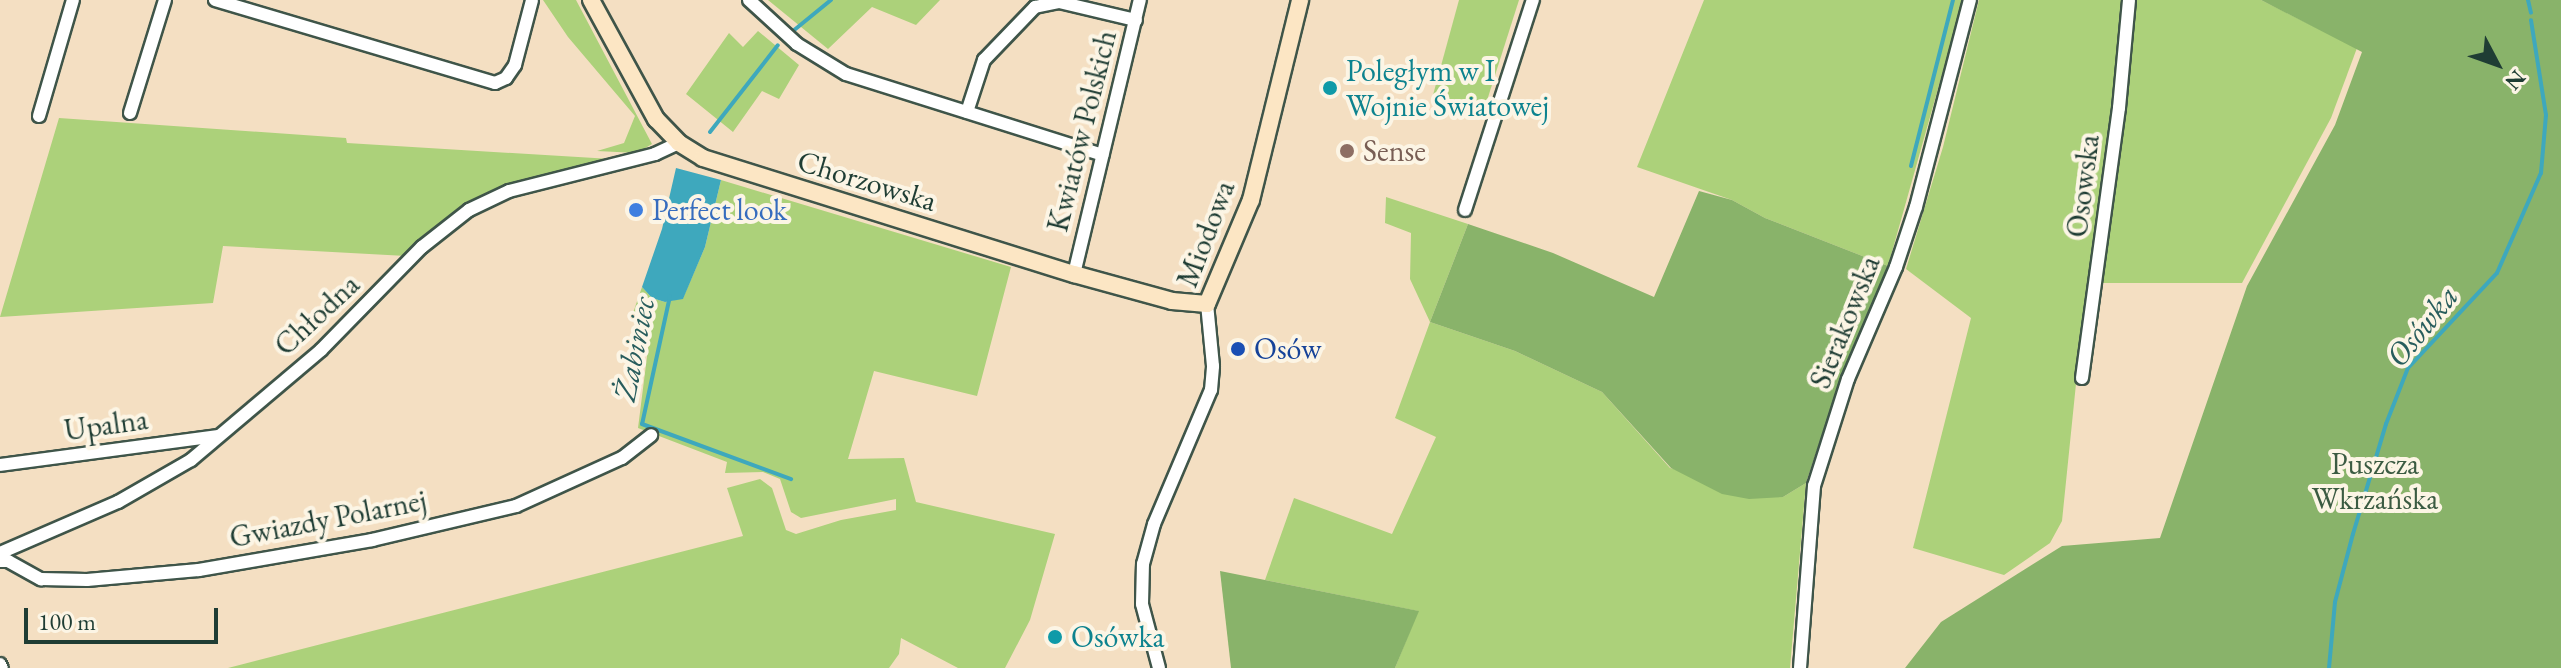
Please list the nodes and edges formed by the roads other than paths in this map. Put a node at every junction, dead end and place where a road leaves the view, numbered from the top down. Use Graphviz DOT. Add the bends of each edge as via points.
graph roads {
  1 [pos="73,0"];
  2 [pos="165,0"];
  3 [pos="215,0"];
  4 [pos="532,0"];
  5 [pos="591,0"];
  6 [pos="749,0"];
  7 [pos="1140,0"];
  8 [pos="1300,0"];
  9 [pos="1533,0"];
  10 [pos="1970,0"];
  11 [pos="2129,0"];
  12 [pos="1136,20"];
  13 [pos="967,112"];
  14 [pos="130,113"];
  15 [pos="39,116"];
  16 [pos="679,143"];
  17 [pos="1103,155"];
  18 [pos="1465,210"];
  19 [pos="1074,274"];
  20 [pos="1207,304"];
  21 [pos="2082,378"];
  22 [pos="651,435"];
  23 [pos="218,436"];
  24 [pos="0,465"];
  25 [pos="0,553"];
  26 [pos="0,561"];
  27 [pos="1159,668"];
  28 [pos="1800,668"];
  1 -- 15 [label="street"];
  2 -- 14 [label="street"];
  3 -- 4 [label="street" via="495,83 515,65"];
  5 -- 16 [label="street, Chorzowska" via="646,104"];
  6 -- 13 [label="street" via="797,44 837,69"];
  7 -- 12 [label="street, Kwiatów Polskich"];
  8 -- 20 [label="street, Miodowa" via="1251,200"];
  9 -- 18 [label="street"];
  10 -- 28 [label="street, Sierakowska" via="1906,237 1848,379 1814,486"];
  11 -- 21 [label="street, Osowska"];
  12 -- 13 [label="street" via="1059,2 1035,7 984,60"];
  12 -- 17 [label="street, Kwiatów Polskich"];
  13 -- 17 [label="street"];
  16 -- 19 [label="street, Chorzowska" via="737,170"];
  16 -- 23 [label="street, Chłodna" via="655,154 509,191 469,210 428,241 321,350"];
  17 -- 19 [label="street, Kwiatów Polskich"];
  19 -- 20 [label="street, Chorzowska" via="1172,301"];
  20 -- 27 [label="street, Miodowa" via="1211,390 1154,524 1143,564 1142,604"];
  22 -- 26 [label="street, Gwiazdy Polarnej" via="622,458 516,506 372,540 199,570 87,580 41,579"];
  23 -- 24 [label="street, Upalna"];
  23 -- 25 [label="street, Chłodna" via="191,460 140,491"];
}
